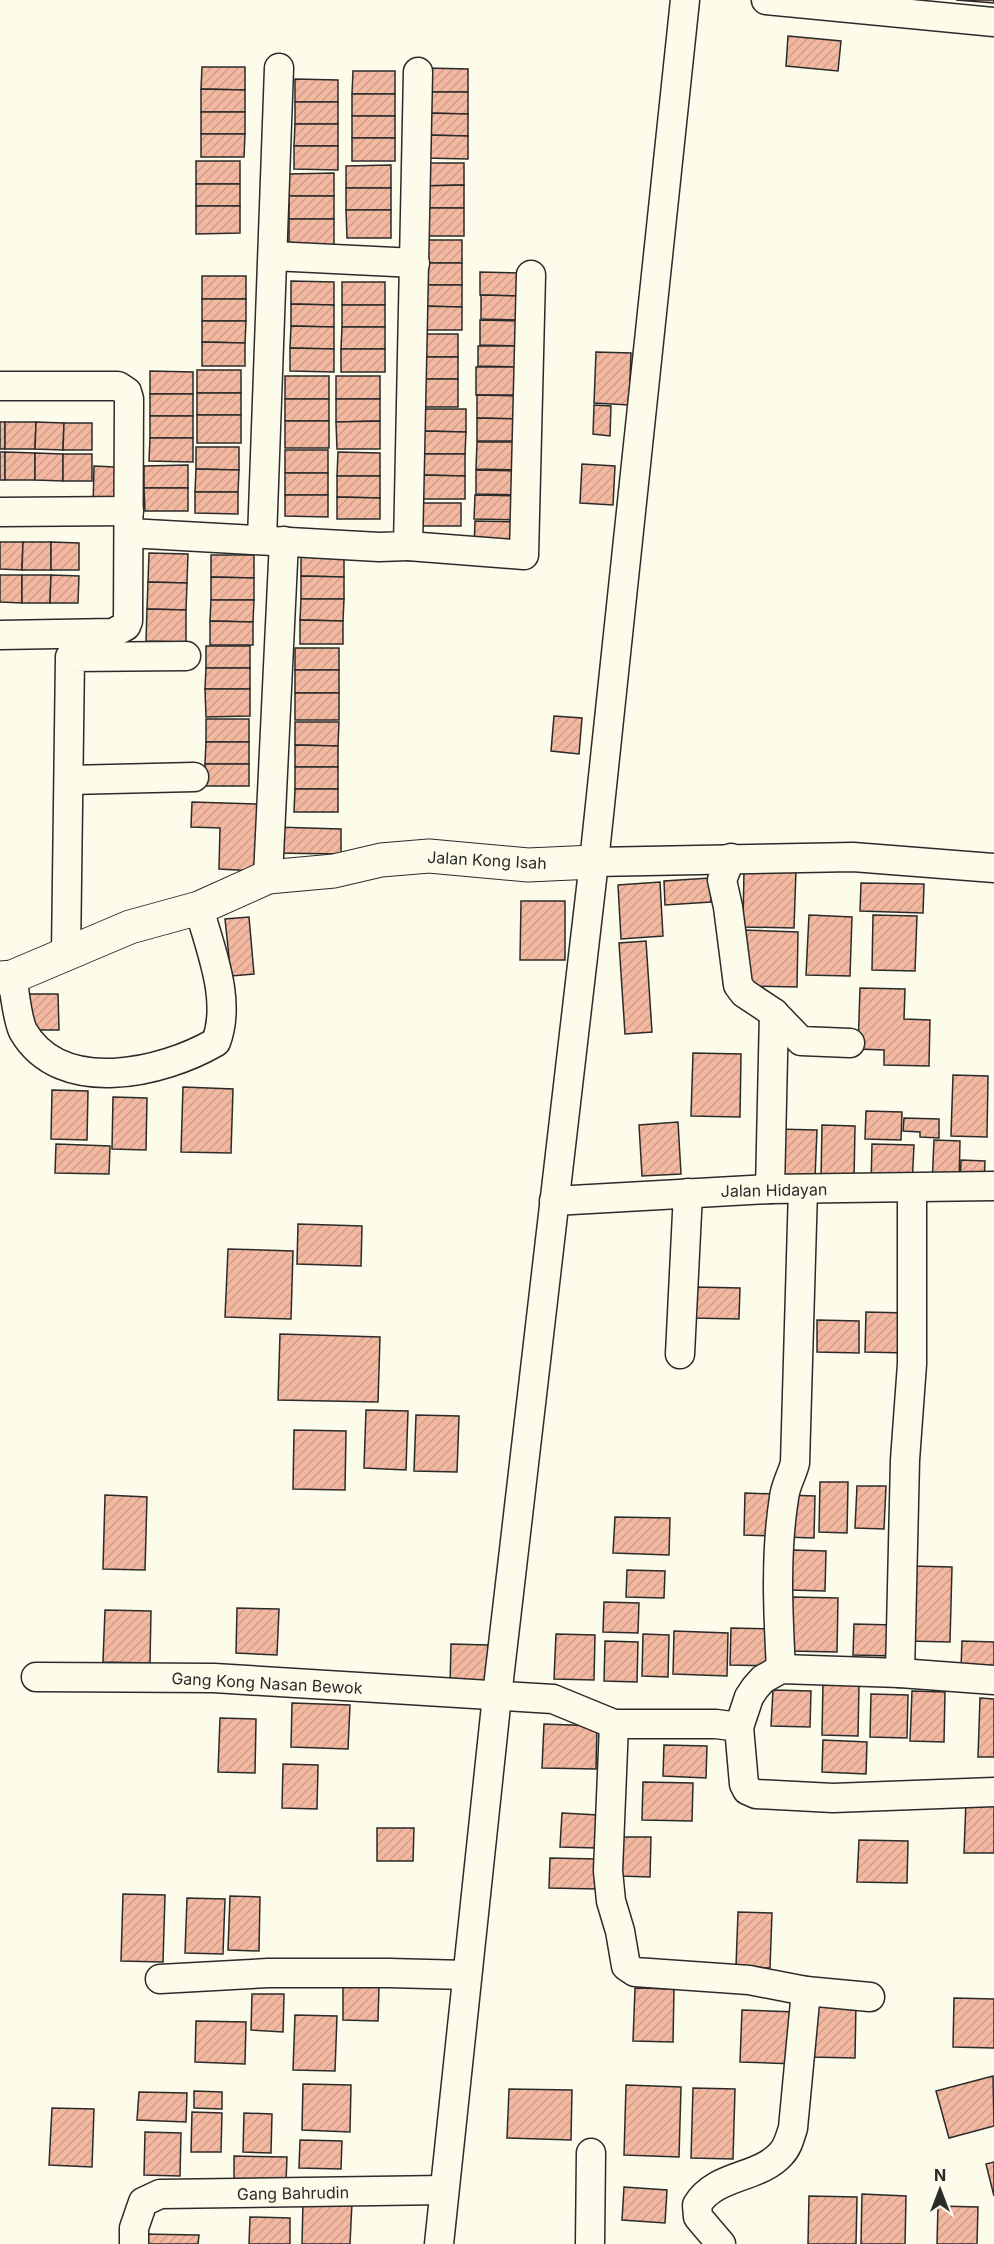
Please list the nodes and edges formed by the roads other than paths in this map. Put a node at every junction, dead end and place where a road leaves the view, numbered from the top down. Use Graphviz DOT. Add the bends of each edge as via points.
graph roads {
  1 [pos="685,0"];
  2 [pos="766,0"];
  3 [pos="994,22"];
  4 [pos="279,68"];
  5 [pos="418,72"];
  6 [pos="273,256"];
  7 [pos="415,263"];
  8 [pos="531,275"];
  9 [pos="0,386"];
  10 [pos="0,512"];
  11 [pos="129,522"];
  12 [pos="273,540"];
  13 [pos="408,546"];
  14 [pos="0,635"];
  15 [pos="186,656"];
  16 [pos="194,777"];
  17 [pos="69,780"];
  18 [pos="731,858"];
  19 [pos="594,862"];
  20 [pos="994,868"];
  21 [pos="268,877"];
  22 [pos="199,908"];
  23 [pos="66,954"];
  24 [pos="6,978"];
  25 [pos="774,1013"];
  26 [pos="850,1043"];
  27 [pos="994,1186"];
  28 [pos="912,1188"];
  29 [pos="770,1189"];
  30 [pos="803,1189"];
  31 [pos="688,1193"];
  32 [pos="554,1201"];
  33 [pos="680,1354"];
  34 [pos="781,1669"];
  35 [pos="900,1673"];
  36 [pos="36,1677"];
  37 [pos="994,1680"];
  38 [pos="497,1696"];
  39 [pos="614,1724"];
  40 [pos="739,1727"];
  41 [pos="994,1792"];
  42 [pos="466,1976"];
  43 [pos="160,1978"];
  44 [pos="806,1991"];
  45 [pos="870,1997"];
  46 [pos="591,2153"];
  47 [pos="444,2190"];
  48 [pos="134,2244"];
  49 [pos="439,2244"];
  50 [pos="590,2244"];
  51 [pos="720,2244"];
  1 -- 19 [label="street"];
  2 -- 3 [label="street"];
  4 -- 6 [label="street"];
  5 -- 7 [label="street"];
  6 -- 7 [label="street"];
  6 -- 12 [label="street"];
  7 -- 13 [label="street"];
  8 -- 13 [label="street" via="524,555"];
  9 -- 11 [label="street" via="123,388 129,399"];
  10 -- 11 [label="street"];
  11 -- 12 [label="street"];
  11 -- 14 [label="street" via="128,621 123,630"];
  12 -- 13 [label="street"];
  12 -- 21 [label="street"];
  15 -- 17 [label="street" via="70,657"];
  16 -- 17 [label="street"];
  17 -- 23 [label="street"];
  18 -- 19 [label="street, Jalan Kong Isah"];
  18 -- 20 [label="street, Jalan Kong Isah" via="853,857"];
  18 -- 25 [label="street" via="722,880 738,985"];
  19 -- 21 [label="street, Jalan Kong Isah" via="528,865 429,856"];
  19 -- 32 [label="street"];
  21 -- 22 [label="street, Jalan Kong Isah"];
  22 -- 23 [label="street, Jalan Kong Isah" via="130,927"];
  22 -- 24 [label="street" via="220,986 221,1025 216,1042 159,1067 90,1072 75,1071 52,1060 35,1047 22,1029"];
  23 -- 24 [label="street, Jalan Kong Isah"];
  25 -- 26 [label="street" via="801,1041"];
  25 -- 29 [label="street"];
  27 -- 28 [label="street, Jalan Hidayan"];
  28 -- 30 [label="street, Jalan Hidayan"];
  28 -- 35 [label="street" via="912,1364 905,1460"];
  29 -- 30 [label="street, Jalan Hidayan"];
  29 -- 31 [label="street, Jalan Hidayan"];
  30 -- 34 [label="street" via="795,1463 784,1495 780,1530"];
  31 -- 32 [label="street, Jalan Hidayan"];
  31 -- 33 [label="street"];
  32 -- 38 [label="street"];
  34 -- 35 [label="street"];
  34 -- 40 [label="street" via="755,1688"];
  35 -- 37 [label="street"];
  36 -- 38 [label="street, Gang Kong Nasan Bewok" via="214,1678"];
  38 -- 39 [label="street, Gang Kong Nasan Bewok" via="553,1699"];
  38 -- 42 [label="street"];
  39 -- 40 [label="street"];
  39 -- 44 [label="street" via="608,1871 626,1966 635,1972 749,1980"];
  40 -- 41 [label="street" via="744,1784 756,1794 833,1798"];
  42 -- 43 [label="street" via="268,1973"];
  42 -- 47 [label="street"];
  44 -- 45 [label="street"];
  44 -- 51 [label="street" via="793,2128 787,2146 772,2162 717,2185 697,2205 698,2217"];
  46 -- 50 [label="street"];
  47 -- 48 [label="street, Gang Bahrudin" via="160,2194 143,2202 134,2228"];
  47 -- 49 [label="street"];
}
